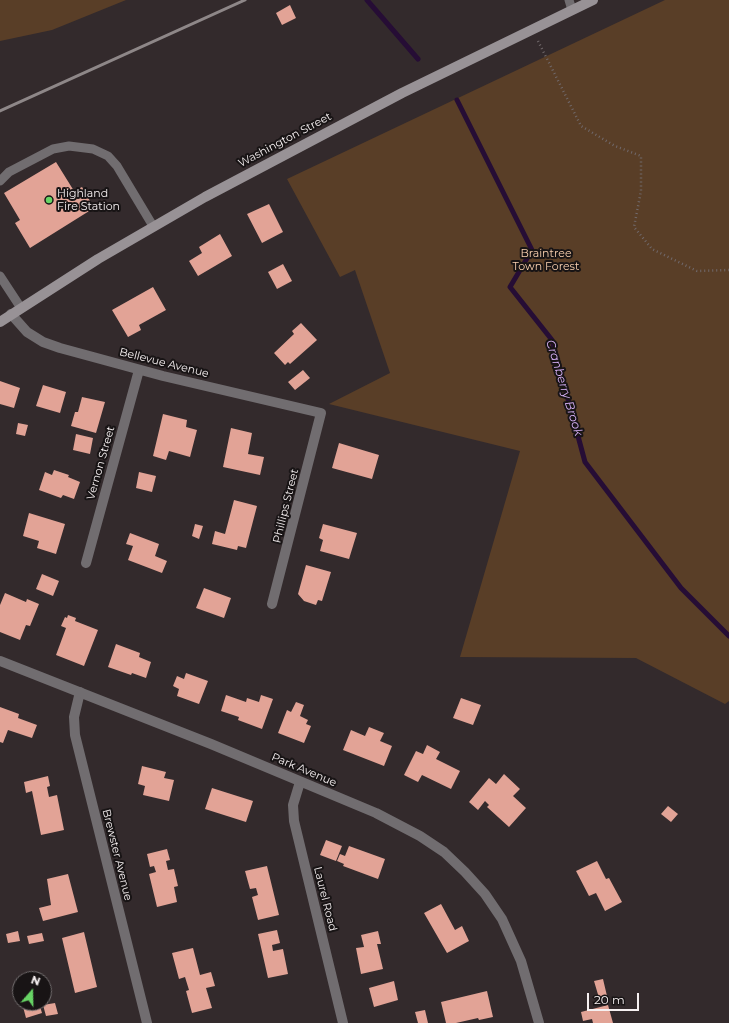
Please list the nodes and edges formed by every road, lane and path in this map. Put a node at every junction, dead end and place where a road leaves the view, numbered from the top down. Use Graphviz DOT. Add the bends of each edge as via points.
graph roads {
  1 [pos="593,0"];
  2 [pos="571,5"];
  3 [pos="532,28"];
  4 [pos="0,181"];
  5 [pos="153,226"];
  6 [pos="729,270"];
  7 [pos="0,276"];
  8 [pos="20,308"];
  9 [pos="11,314"];
  10 [pos="0,322"];
  11 [pos="140,370"];
  12 [pos="321,413"];
  13 [pos="86,563"];
  14 [pos="272,604"];
  15 [pos="0,661"];
  16 [pos="80,692"];
  17 [pos="300,782"];
  18 [pos="147,1023"];
  19 [pos="343,1023"];
  20 [pos="539,1023"];
  1 -- 2 [label="main road, Washington Street"];
  2 -- 3 [label="main road, Washington Street"];
  3 -- 5 [label="main road, Washington Street" via="287,152"];
  3 -- 6 [label="path" via="581,126 615,146 641,156 642,191 634,227 652,249 697,271"];
  4 -- 5 [label="lane" via="9,172 53,149 69,146 92,149 108,156 117,166"];
  5 -- 8 [label="main road, Washington Street"];
  7 -- 8 [label="lane"];
  8 -- 9 [label="main road, Washington Street"];
  9 -- 10 [label="main road, Washington Street"];
  9 -- 11 [label="street, Bellevue Avenue" via="27,332 43,342"];
  11 -- 12 [label="street, Bellevue Avenue"];
  11 -- 13 [label="street, Vernon Street"];
  12 -- 14 [label="street, Phillips Street"];
  15 -- 16 [label="street, Park Avenue"];
  16 -- 17 [label="street, Park Avenue"];
  16 -- 18 [label="street, Brewster Avenue" via="74,717 75,735"];
  17 -- 19 [label="street, Laurel Road" via="293,805 294,821"];
  17 -- 20 [label="street, Park Avenue" via="408,828 455,861 480,888 502,919 516,946"];
}
